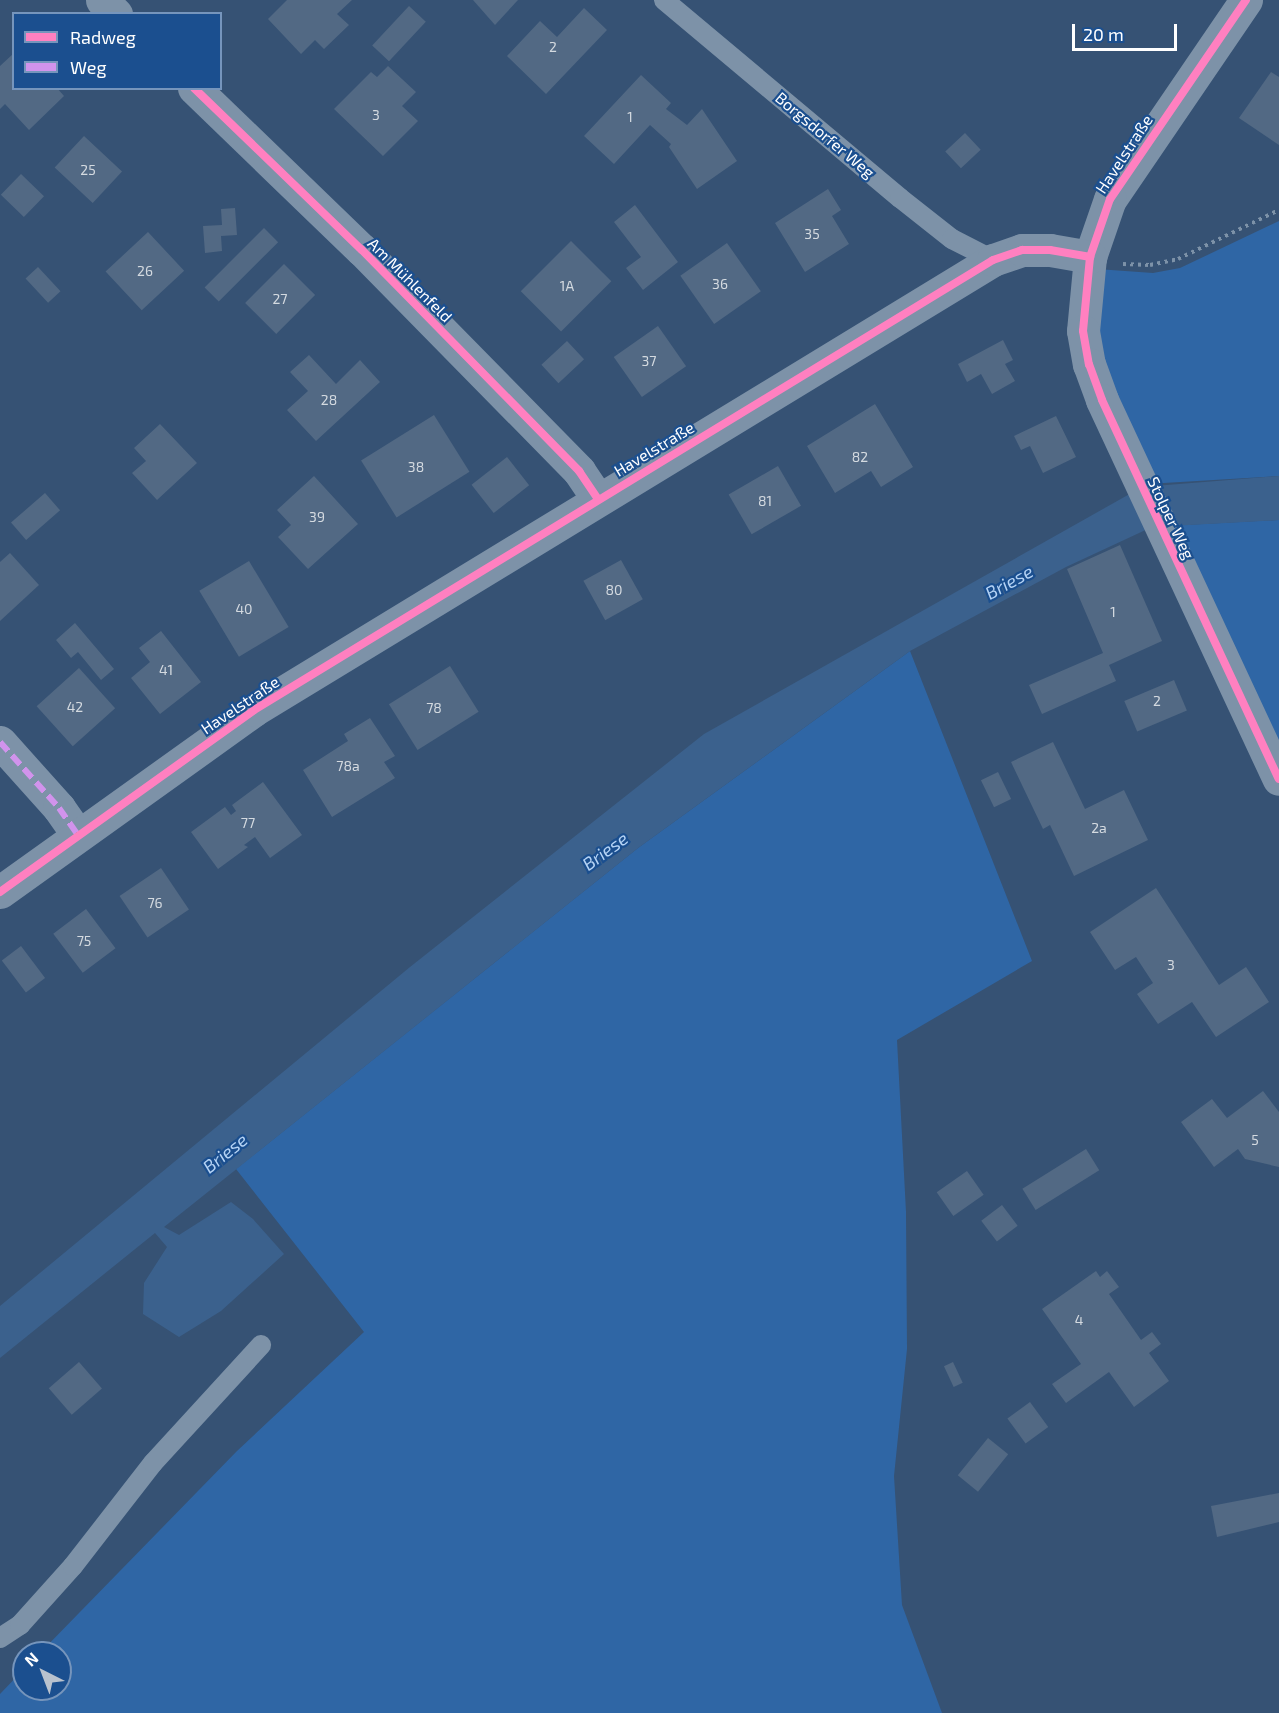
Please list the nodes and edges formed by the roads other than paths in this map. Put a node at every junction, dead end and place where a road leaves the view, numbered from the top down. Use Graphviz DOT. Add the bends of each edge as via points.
graph roads {
  1 [pos="102,0"];
  2 [pos="664,0"];
  3 [pos="1246,0"];
  4 [pos="114,12"];
  5 [pos="196,90"];
  6 [pos="1090,257"];
  7 [pos="993,260"];
  8 [pos="597,498"];
  9 [pos="0,742"];
  10 [pos="1275,759"];
  11 [pos="78,836"];
  12 [pos="0,892"];
  13 [pos="261,1345"];
  14 [pos="0,1638"];
  1 -- 4 [label="street"];
  2 -- 7 [label="lane, Borgsdorfer Weg" via="900,198 952,239"];
  3 -- 6 [label="street, Havelstraße" via="1110,199"];
  5 -- 8 [label="street, Am Mühlenfeld" via="362,250 579,471"];
  6 -- 7 [label="street, Havelstraße" via="1022,250"];
  6 -- 10 [label="street, Stolper Weg" via="1083,311 1089,363 1160,526"];
  7 -- 8 [label="street, Havelstraße"];
  8 -- 11 [label="street, Havelstraße" via="255,710"];
  9 -- 11 [label="street" via="59,808"];
  11 -- 12 [label="street, Havelstraße"];
  13 -- 14 [label="lane" via="153,1462 73,1566 20,1625"];
}
